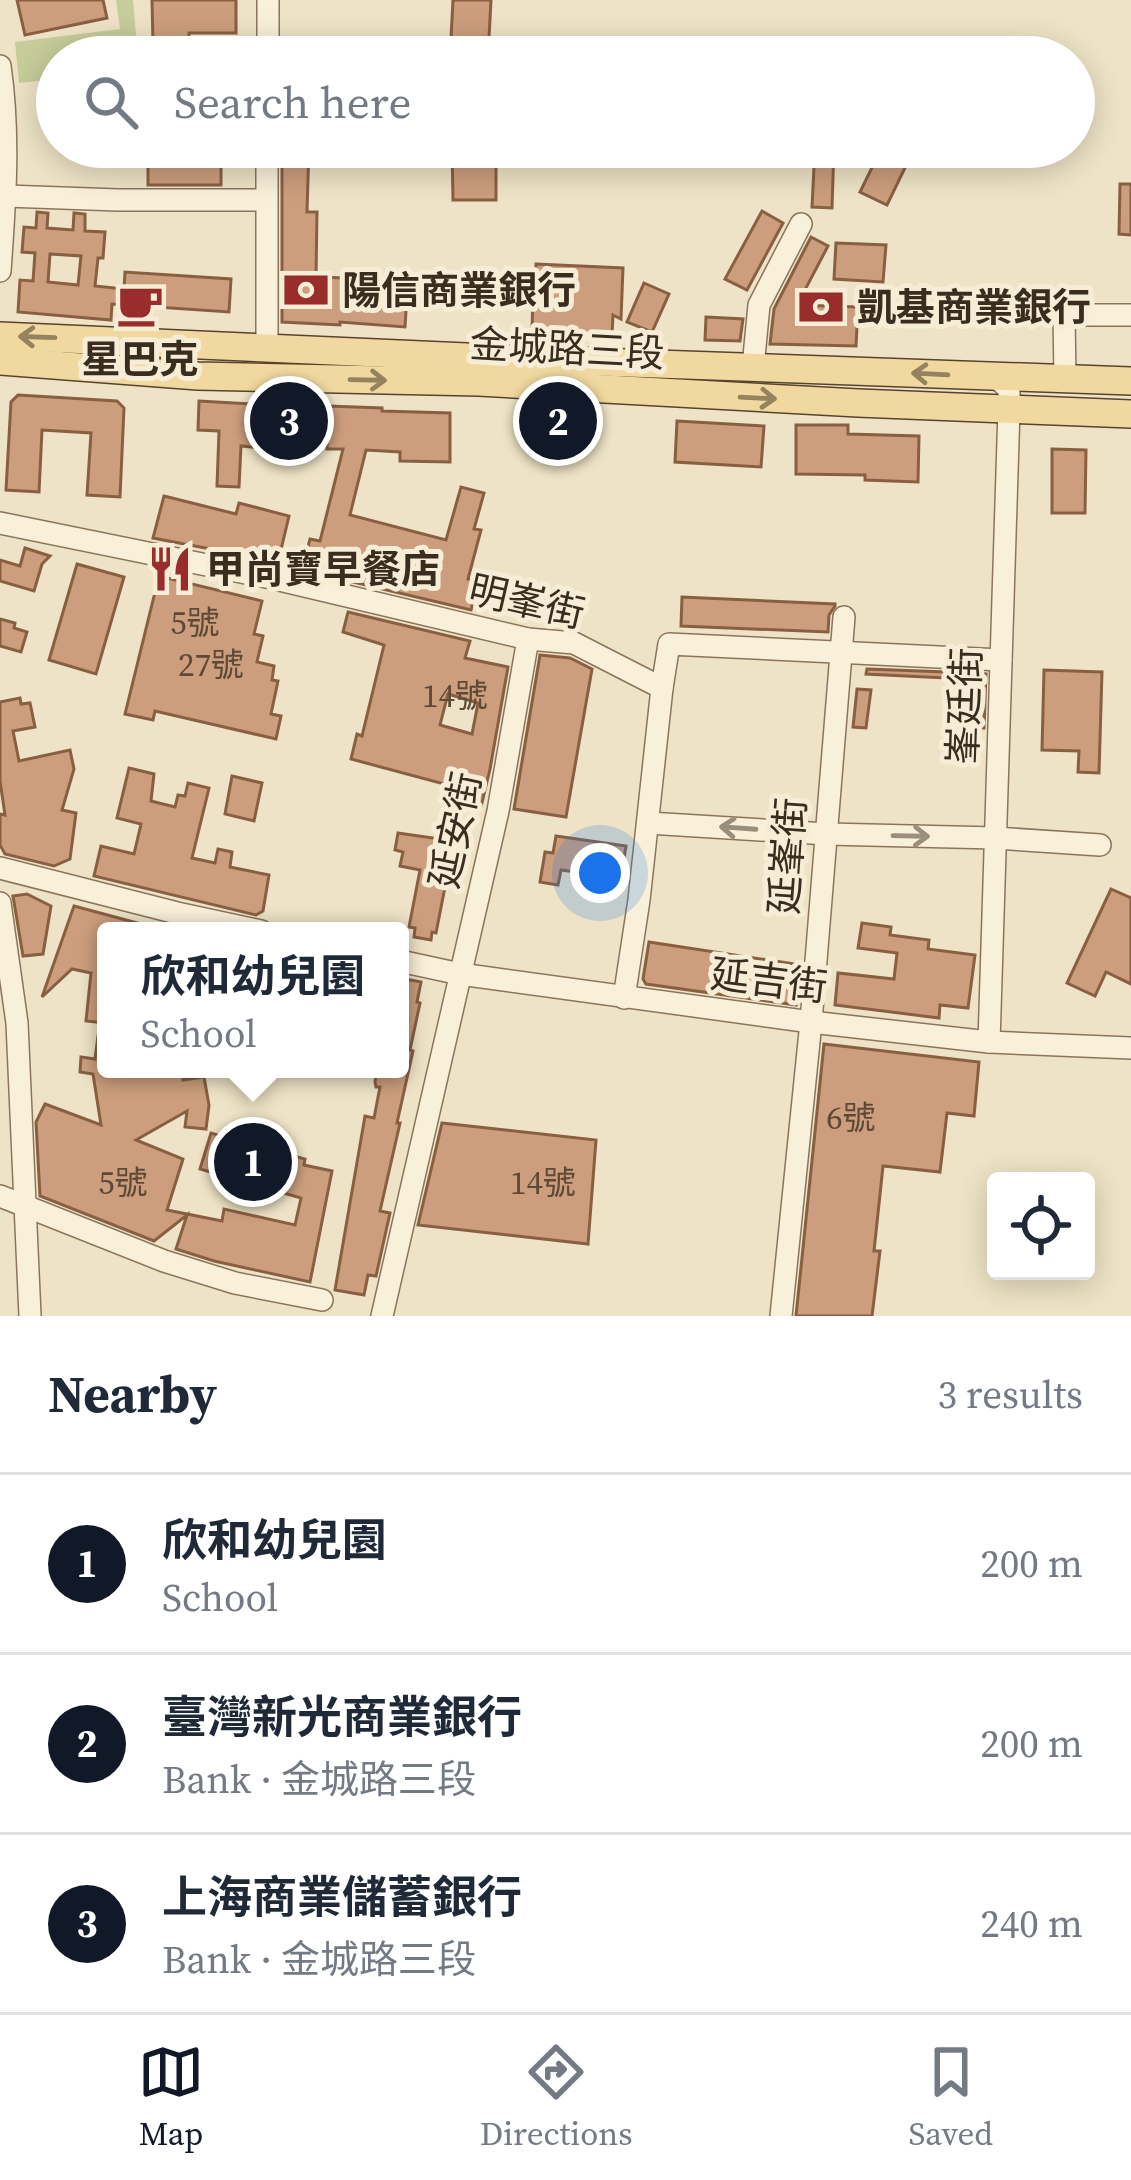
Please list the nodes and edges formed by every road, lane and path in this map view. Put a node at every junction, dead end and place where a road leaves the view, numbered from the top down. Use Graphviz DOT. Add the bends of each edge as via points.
graph roads {
  1 [pos="268,0"];
  2 [pos="268,36"];
  3 [pos="0,66"];
  4 [pos="267,168"];
  5 [pos="6,196"];
  6 [pos="266,200"];
  7 [pos="801,224"];
  8 [pos="0,271"];
  9 [pos="1131,315"];
  10 [pos="0,336"];
  11 [pos="267,346"];
  12 [pos="0,361"];
  13 [pos="753,367"];
  14 [pos="997,377"];
  15 [pos="1065,378"];
  16 [pos="1131,381"];
  17 [pos="1009,409"];
  18 [pos="1131,414"];
  19 [pos="0,523"];
  20 [pos="844,616"];
  21 [pos="528,639"];
  22 [pos="842,654"];
  23 [pos="1001,660"];
  24 [pos="662,688"];
  25 [pos="648,823"];
  26 [pos="827,834"];
  27 [pos="995,838"];
  28 [pos="1100,844"];
  29 [pos="0,868"];
  30 [pos="0,903"];
  31 [pos="219,922"];
  32 [pos="409,964"];
  33 [pos="460,974"];
  34 [pos="6,994"];
  35 [pos="624,998"];
  36 [pos="811,1022"];
  37 [pos="989,1042"];
  38 [pos="1131,1048"];
  39 [pos="0,1196"];
  40 [pos="24,1206"];
  41 [pos="322,1300"];
  42 [pos="30,1316"];
  43 [pos="382,1316"];
  44 [pos="781,1316"];
  1 -- 2 [label="street"];
  3 -- 5 [label="street"];
  4 -- 6 [label="street"];
  5 -- 6 [label="street"];
  5 -- 8 [label="street"];
  6 -- 11 [label="street"];
  7 -- 13 [label="street" via="759,305"];
  9 -- 15 [label="street" via="1064,315"];
  11 -- 10 [label="main road, 金城路三段, one-way"];
  11 -- 13 [label="main road, 金城路三段"];
  12 -- 17 [label="main road, 金城路三段, one-way"];
  14 -- 13 [label="main road, 金城路三段, one-way"];
  14 -- 15 [label="main road, 金城路三段"];
  14 -- 17 [label="street, 峯廷街" via="1009,389"];
  15 -- 16 [label="main road, 金城路三段"];
  17 -- 18 [label="main road, 金城路三段"];
  17 -- 23 [label="street, 峯廷街"];
  19 -- 21 [label="street, 明峯街"];
  20 -- 22 [label="street, 延峯街"];
  21 -- 24 [label="street, 明峯街" via="574,644"];
  21 -- 33 [label="street, 延安街"];
  22 -- 23 [label="street"];
  22 -- 24 [label="street" via="669,644"];
  22 -- 26 [label="street, 延峯街"];
  23 -- 27 [label="street, 峯廷街"];
  24 -- 25 [label="street"];
  26 -- 25 [label="street, one-way"];
  25 -- 35 [label="street"];
  26 -- 27 [label="street, one-way"];
  26 -- 36 [label="street, 延峯街"];
  27 -- 28 [label="street"];
  27 -- 37 [label="street, 峯廷街"];
  29 -- 31 [label="street"];
  30 -- 34 [label="street"];
  32 -- 33 [label="street, 延吉街"];
  33 -- 35 [label="street, 延吉街"];
  33 -- 43 [label="street, 延安街"];
  34 -- 40 [label="street" via="16,1023"];
  35 -- 36 [label="street, 延吉街"];
  36 -- 37 [label="street, 延吉街"];
  36 -- 44 [label="street, 延峯街"];
  37 -- 38 [label="street, 延吉街"];
  39 -- 40 [label="street"];
  40 -- 41 [label="street" via="164,1261"];
  40 -- 42 [label="street"];
}
